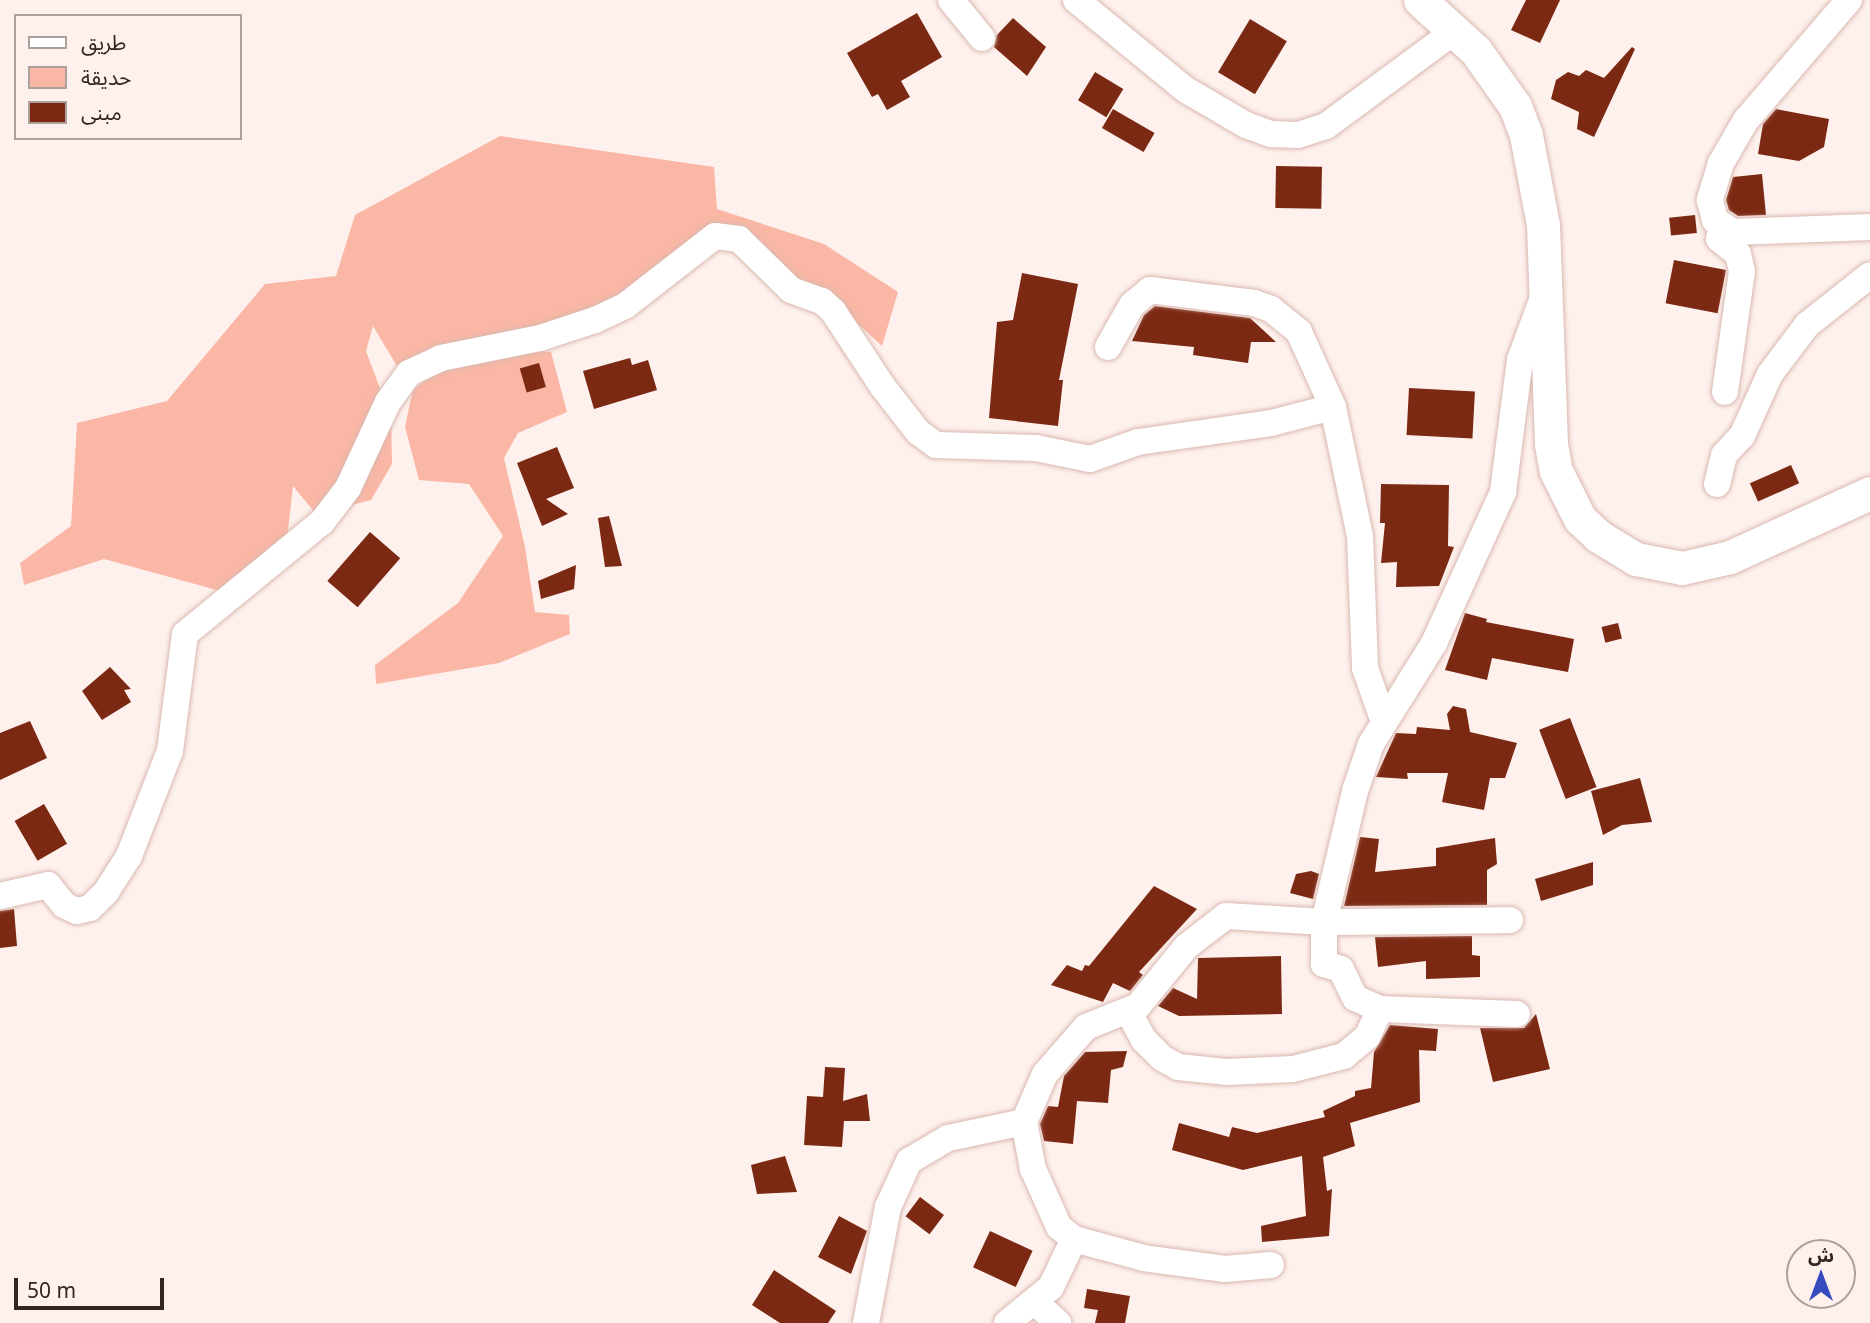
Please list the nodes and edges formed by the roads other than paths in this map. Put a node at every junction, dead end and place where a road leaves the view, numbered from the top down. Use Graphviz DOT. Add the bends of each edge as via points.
graph roads {
  1 [pos="951,0"];
  2 [pos="1076,0"];
  3 [pos="1849,0"];
  4 [pos="1425,1"];
  5 [pos="1456,30"];
  6 [pos="982,38"];
  7 [pos="1722,227"];
  8 [pos="1870,227"];
  9 [pos="1870,275"];
  10 [pos="1545,291"];
  11 [pos="1108,347"];
  12 [pos="1725,392"];
  13 [pos="1333,407"];
  14 [pos="1717,484"];
  15 [pos="1870,493"];
  16 [pos="1384,722"];
  17 [pos="0,896"];
  18 [pos="1510,920"];
  19 [pos="1324,922"];
  20 [pos="1380,1009"];
  21 [pos="1129,1013"];
  22 [pos="1517,1014"];
  23 [pos="1024,1122"];
  24 [pos="1074,1239"];
  25 [pos="1271,1265"];
  26 [pos="1036,1303"];
  27 [pos="873,1321"];
  28 [pos="1007,1323"];
  29 [pos="1058,1323"];
  1 -- 6 [label="street"];
  2 -- 5 [label="street" via="1186,90 1245,125 1271,134 1298,135 1326,127"];
  3 -- 7 [label="street" via="1758,104 1721,163 1710,200"];
  4 -- 5 [label="main road"];
  5 -- 10 [label="main road" via="1497,79 1527,135 1539,190"];
  7 -- 8 [label="street" via="1744,234"];
  7 -- 12 [label="street" via="1719,239 1738,254 1742,271"];
  9 -- 14 [label="street" via="1807,325 1770,374 1742,436 1724,455"];
  10 -- 15 [label="main road" via="1548,413 1556,471 1580,519 1617,549 1661,566 1704,565"];
  10 -- 16 [label="street" via="1520,360 1509,470 1488,534 1434,643"];
  11 -- 13 [label="street" via="1132,305 1150,290 1254,303 1271,309 1299,332"];
  13 -- 16 [label="street" via="1360,536 1365,668"];
  13 -- 17 [label="street" via="1271,423 1138,442 1090,458 1036,448 936,445 908,420 833,311 822,301 791,290 739,239 715,236 625,306 595,320 540,338 441,358 409,373 388,402 348,488 321,522 185,634 170,751 129,856 106,892 90,908 77,911 64,905 47,885"];
  16 -- 19 [label="street" via="1363,765"];
  18 -- 19 [label="street"];
  19 -- 20 [label="street" via="1324,964 1341,969 1355,998"];
  19 -- 21 [label="street" via="1239,915 1215,920"];
  20 -- 21 [label="street" via="1367,1037 1344,1056 1293,1069 1236,1072 1178,1066 1162,1058 1144,1040"];
  20 -- 22 [label="street"];
  21 -- 23 [label="street" via="1098,1019 1077,1034 1045,1074"];
  23 -- 24 [label="street" via="1047,1208"];
  23 -- 27 [label="street" via="948,1138 909,1161 888,1207"];
  24 -- 25 [label="street" via="1184,1265 1225,1269"];
  24 -- 26 [label="street" via="1051,1287"];
  26 -- 28 [label="street"];
  26 -- 29 [label="street"];
}
